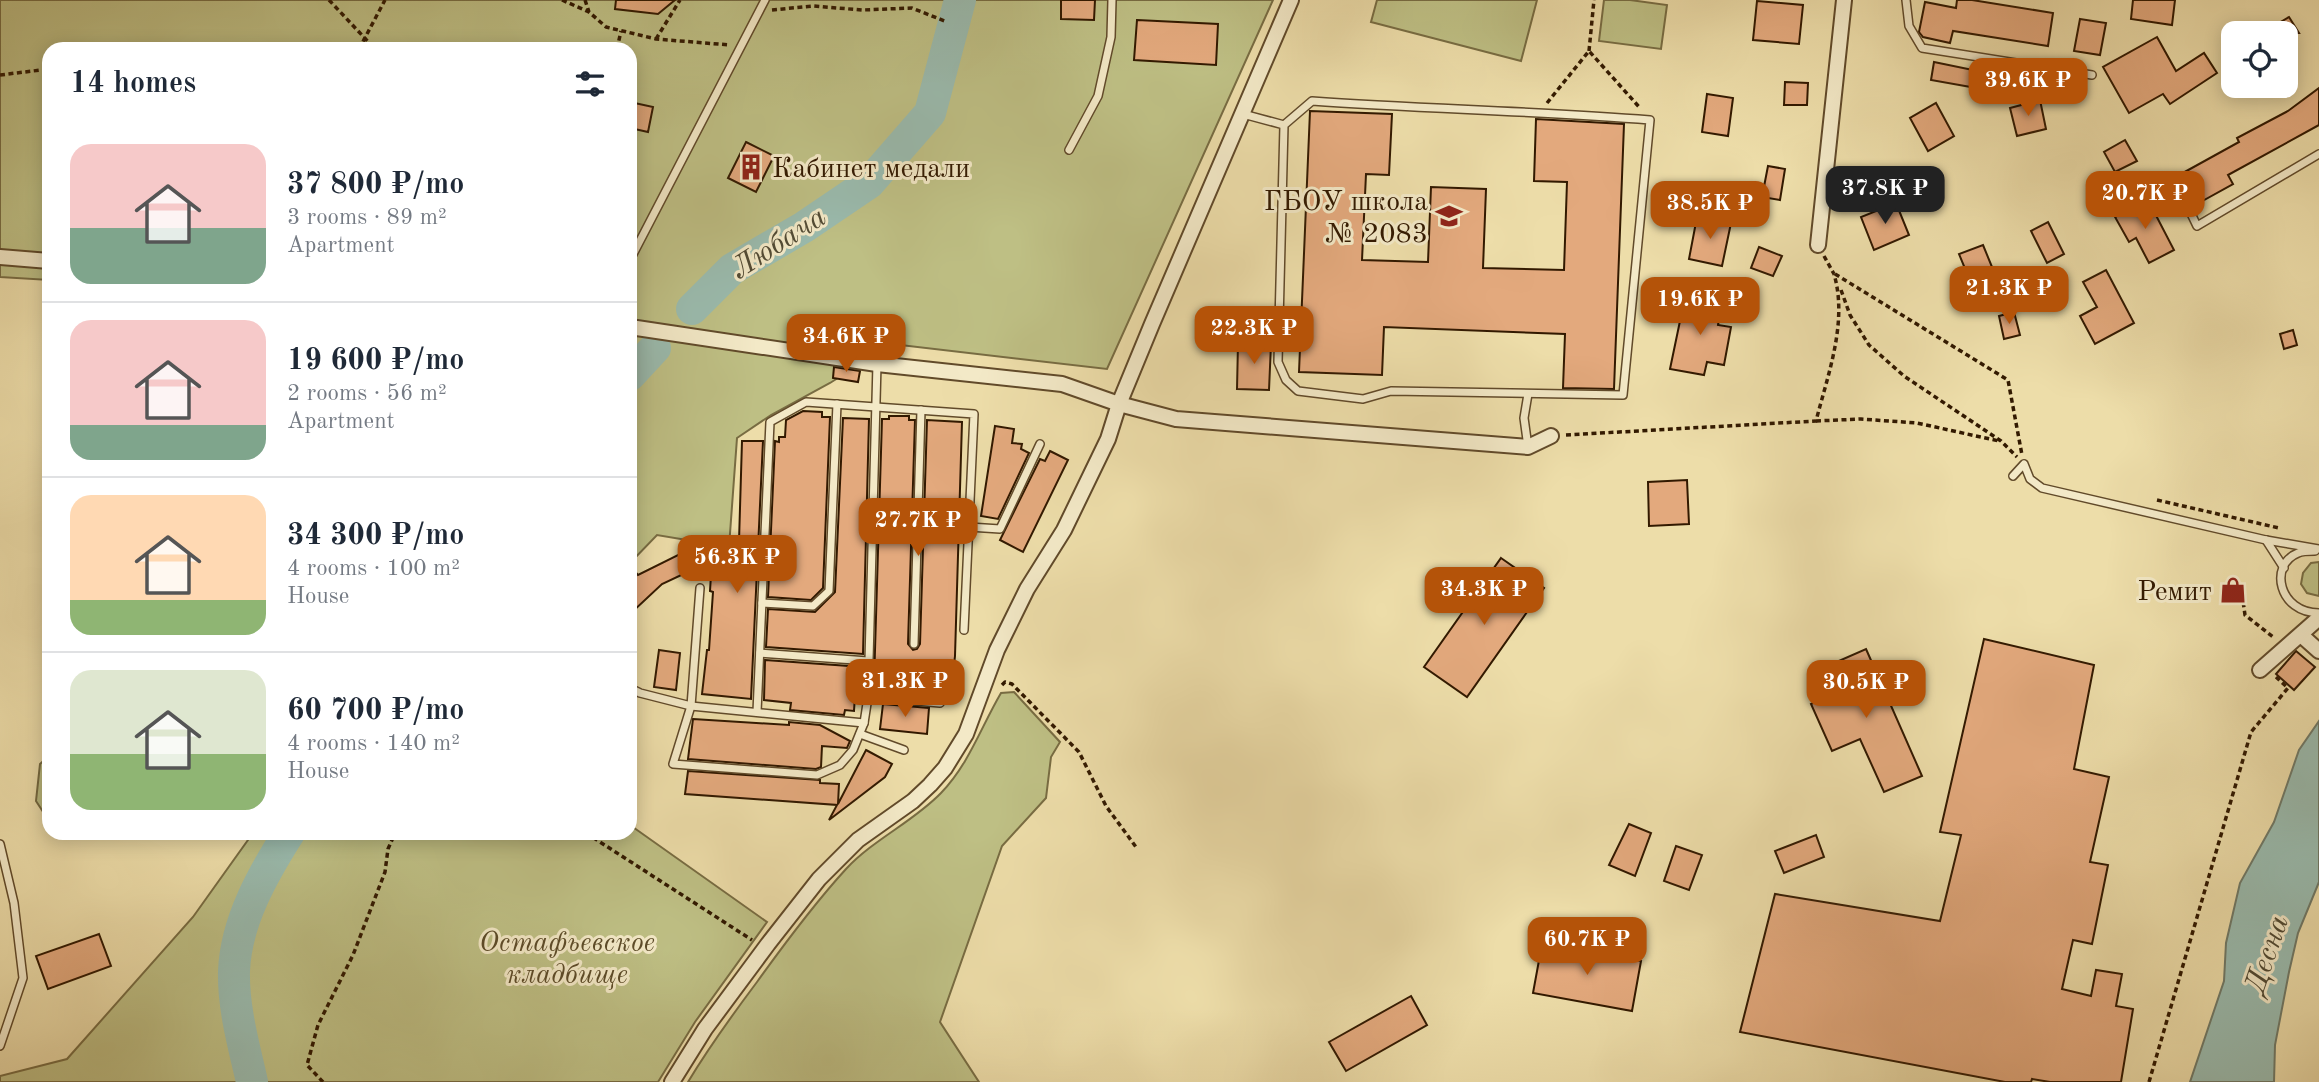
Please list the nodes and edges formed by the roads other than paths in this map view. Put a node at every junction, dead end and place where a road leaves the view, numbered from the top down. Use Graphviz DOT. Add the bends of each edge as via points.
graph roads {
  1 [pos="765,0"];
  2 [pos="1112,0"];
  3 [pos="1291,0"];
  4 [pos="1844,0"];
  5 [pos="1906,0"];
  6 [pos="2092,75"];
  7 [pos="1243,114"];
  8 [pos="1284,125"];
  9 [pos="1069,150"];
  10 [pos="2319,154"];
  11 [pos="2185,201"];
  12 [pos="1818,245"];
  13 [pos="637,247"];
  14 [pos="0,257"];
  15 [pos="42,260"];
  16 [pos="637,328"];
  17 [pos="877,364"];
  18 [pos="1528,394"];
  19 [pos="837,404"];
  20 [pos="1119,404"];
  21 [pos="876,407"];
  22 [pos="921,410"];
  23 [pos="1551,436"];
  24 [pos="1040,444"];
  25 [pos="1528,447"];
  26 [pos="2013,476"];
  27 [pos="968,527"];
  28 [pos="2266,540"];
  29 [pos="2319,550"];
  30 [pos="2284,568"];
  31 [pos="700,589"];
  32 [pos="762,603"];
  33 [pos="2319,615"];
  34 [pos="964,630"];
  35 [pos="2301,635"];
  36 [pos="914,644"];
  37 [pos="2319,651"];
  38 [pos="760,653"];
  39 [pos="869,662"];
  40 [pos="2262,668"];
  41 [pos="637,692"];
  42 [pos="868,697"];
  43 [pos="940,703"];
  44 [pos="691,706"];
  45 [pos="757,712"];
  46 [pos="864,723"];
  47 [pos="860,734"];
  48 [pos="904,750"];
  49 [pos="0,844"];
  50 [pos="0,1046"];
  51 [pos="672,1082"];
  1 -- 13 [label="lane"];
  2 -- 9 [label="lane" via="1111,37 1098,96"];
  3 -- 7 [label="street"];
  4 -- 12 [label="street"];
  5 -- 6 [label="lane" via="1909,26 1922,48"];
  7 -- 8 [label="lane"];
  7 -- 20 [label="street"];
  8 -- 18 [label="lane" via="1278,362 1286,380 1298,391 1363,398 1391,391"];
  8 -- 18 [label="lane" via="1312,102 1650,120 1623,395"];
  10 -- 11 [label="lane" via="2197,226"];
  14 -- 15 [label="street"];
  16 -- 17 [label="street"];
  17 -- 20 [label="street" via="1062,384"];
  17 -- 21 [label="lane"];
  18 -- 25 [label="lane" via="1524,418"];
  19 -- 21 [label="lane"];
  19 -- 32 [label="lane" via="806,402 770,422"];
  19 -- 32 [label="lane" via="829,591 813,606"];
  20 -- 25 [label="street" via="1176,419"];
  20 -- 51 [label="street" via="1108,439 1064,530 1027,589 997,650 956,752 913,801 858,840 819,879 705,1029"];
  21 -- 22 [label="lane"];
  21 -- 39 [label="lane"];
  22 -- 27 [label="lane" via="974,414"];
  22 -- 36 [label="lane"];
  23 -- 25 [label="street"];
  24 -- 27 [label="lane" via="1000,529"];
  26 -- 28 [label="lane" via="2024,464 2030,479 2042,488"];
  27 -- 34 [label="lane"];
  28 -- 29 [label="lane"];
  28 -- 30 [label="lane"];
  29 -- 30 [label="lane" via="2298,552"];
  30 -- 33 [label="lane" via="2282,587 2290,603"];
  31 -- 44 [label="lane"];
  32 -- 38 [label="lane"];
  33 -- 35 [label="street"];
  35 -- 37 [label="street"];
  35 -- 40 [label="street"];
  38 -- 39 [label="lane"];
  38 -- 45 [label="lane"];
  39 -- 42 [label="lane"];
  41 -- 44 [label="lane"];
  42 -- 43 [label="lane"];
  42 -- 46 [label="lane"];
  44 -- 45 [label="lane"];
  44 -- 47 [label="lane" via="673,764 817,775 840,765"];
  45 -- 46 [label="lane"];
  46 -- 47 [label="lane"];
  47 -- 48 [label="lane"];
  49 -- 50 [label="lane" via="14,903 23,978"];
}
